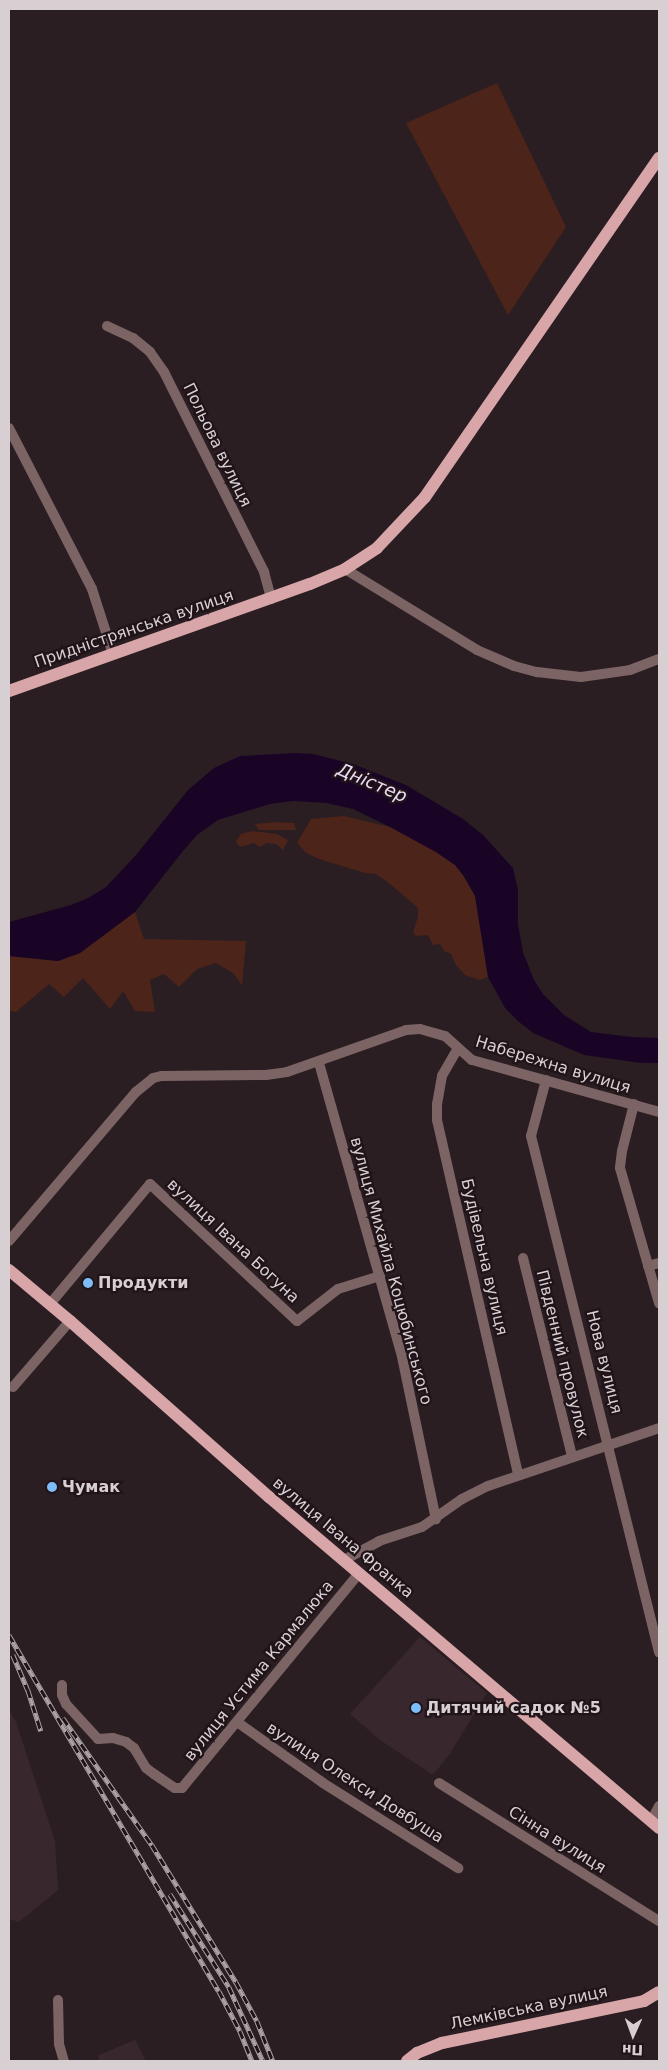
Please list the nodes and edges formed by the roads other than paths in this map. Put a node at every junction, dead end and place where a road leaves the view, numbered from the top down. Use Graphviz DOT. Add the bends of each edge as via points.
graph roads {
  1 [pos="659,158"];
  2 [pos="107,326"];
  3 [pos="9,428"];
  4 [pos="345,569"];
  5 [pos="270,599"];
  6 [pos="113,654"];
  7 [pos="659,659"];
  8 [pos="9,691"];
  9 [pos="458,1048"];
  10 [pos="319,1063"];
  11 [pos="546,1080"];
  12 [pos="634,1104"];
  13 [pos="659,1112"];
  14 [pos="9,1241"];
  15 [pos="523,1258"];
  16 [pos="659,1263"];
  17 [pos="648,1266"];
  18 [pos="9,1270"];
  19 [pos="380,1276"];
  20 [pos="659,1303"];
  21 [pos="50,1304"];
  22 [pos="70,1321"];
  23 [pos="13,1387"];
  24 [pos="659,1428"];
  25 [pos="609,1445"];
  26 [pos="572,1456"];
  27 [pos="518,1475"];
  28 [pos="436,1518"];
  29 [pos="344,1560"];
  30 [pos="359,1573"];
  31 [pos="659,1652"];
  32 [pos="62,1685"];
  33 [pos="237,1722"];
  34 [pos="439,1784"];
  35 [pos="659,1806"];
  36 [pos="655,1824"];
  37 [pos="458,1868"];
  38 [pos="659,1921"];
  39 [pos="659,1992"];
  40 [pos="58,2000"];
  41 [pos="64,2061"];
  42 [pos="407,2061"];
  1 -- 4 [label="main road, Придністрянська вулиця" via="424,497 377,548"];
  2 -- 5 [label="street, Польова вулиця" via="133,338 150,352 164,372 264,572"];
  3 -- 6 [label="street" via="92,589"];
  4 -- 5 [label="main road, Придністрянська вулиця"];
  4 -- 7 [label="street" via="477,650 514,666 581,677 630,670"];
  5 -- 6 [label="main road, Придністрянська вулиця"];
  6 -- 8 [label="main road, Придністрянська вулиця"];
  9 -- 10 [label="street, Набережна вулиця" via="445,1036 420,1029 406,1030"];
  9 -- 11 [label="street, Набережна вулиця" via="472,1060"];
  9 -- 27 [label="street, Будівельна вулиця" via="442,1076 437,1120"];
  10 -- 14 [label="street" via="266,1075 196,1074 153,1078 136,1092"];
  10 -- 19 [label="street, вулиця Михайла Коцюбинського"];
  11 -- 12 [label="street, Набережна вулиця"];
  11 -- 25 [label="street, Нова вулиця" via="531,1136"];
  12 -- 13 [label="street, Набережна вулиця"];
  12 -- 17 [label="street" via="620,1168"];
  15 -- 26 [label="street, Південний провулок"];
  16 -- 17 [label="street"];
  17 -- 20 [label="street"];
  18 -- 21 [label="main road, вулиця Івана Франка"];
  19 -- 21 [label="street, вулиця Івана Богуна" via="338,1288 297,1321 150,1184"];
  19 -- 28 [label="street, вулиця Михайла Коцюбинського" via="401,1352"];
  21 -- 22 [label="main road, вулиця Івана Франка"];
  22 -- 23 [label="street"];
  22 -- 29 [label="main road, вулиця Івана Франка"];
  24 -- 25 [label="street"];
  25 -- 26 [label="street"];
  25 -- 31 [label="street, Нова вулиця"];
  26 -- 27 [label="street"];
  27 -- 28 [label="street" via="462,1499"];
  28 -- 29 [label="street" via="422,1527 379,1541"];
  29 -- 30 [label="main road, вулиця Івана Франка"];
  30 -- 33 [label="street, вулиця Устима Кармалюка"];
  30 -- 36 [label="main road, вулиця Івана Франка"];
  32 -- 33 [label="street, вулиця Устима Кармалюка" via="66,1704 98,1739 113,1738 126,1742 134,1748 146,1768 175,1788 182,1788"];
  33 -- 37 [label="street, вулиця Олекси Довбуша" via="323,1783"];
  34 -- 38 [label="street, Сінна вулиця"];
  35 -- 36 [label="street"];
  39 -- 42 [label="main road, Лемківська вулиця" via="644,2001 442,2043 417,2053"];
  40 -- 41 [label="street" via="59,2044"];
}
